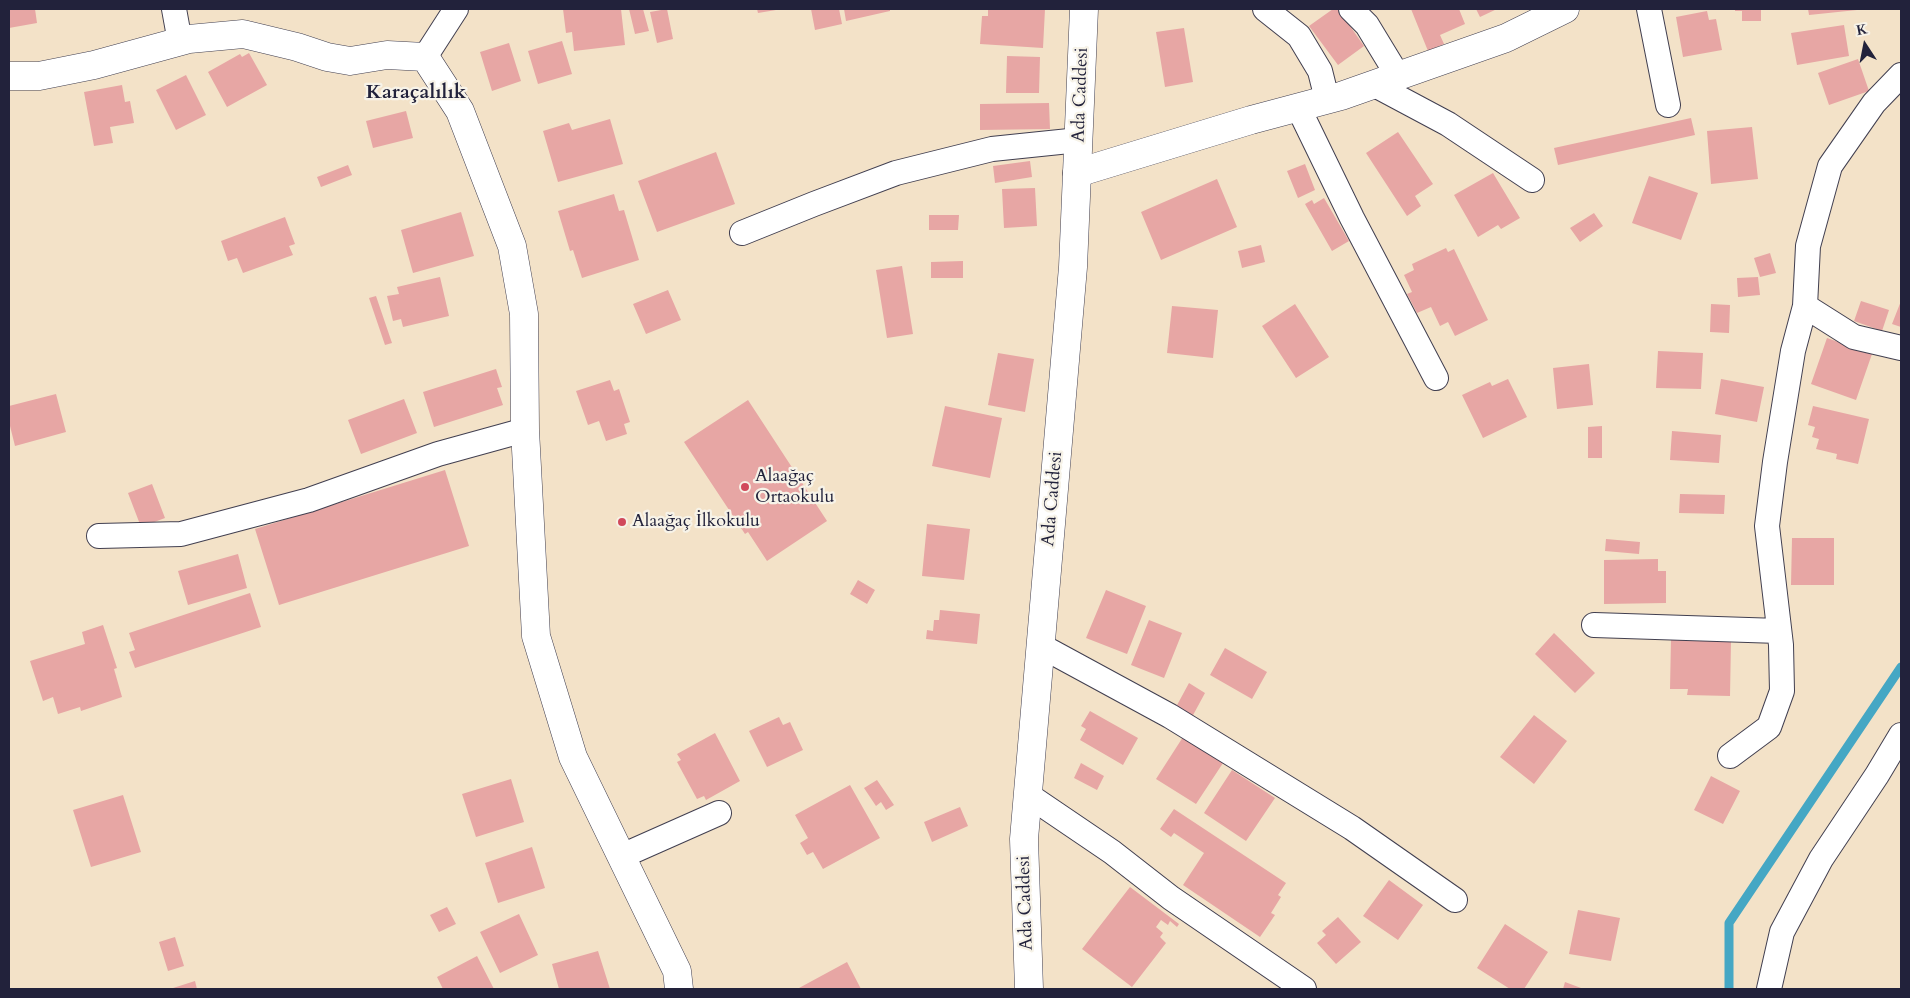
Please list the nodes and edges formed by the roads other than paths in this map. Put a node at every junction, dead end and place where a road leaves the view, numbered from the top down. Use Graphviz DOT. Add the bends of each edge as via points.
graph roads {
  1 [pos="174,9"];
  2 [pos="456,9"];
  3 [pos="1084,9"];
  4 [pos="1265,9"];
  5 [pos="1351,9"];
  6 [pos="1565,9"];
  7 [pos="1649,9"];
  8 [pos="180,42"];
  9 [pos="425,57"];
  10 [pos="1901,75"];
  11 [pos="9,76"];
  12 [pos="1385,80"];
  13 [pos="1327,99"];
  14 [pos="1668,105"];
  15 [pos="1298,107"];
  16 [pos="1078,140"];
  17 [pos="1077,173"];
  18 [pos="1532,180"];
  19 [pos="742,234"];
  20 [pos="1805,306"];
  21 [pos="1901,348"];
  22 [pos="1436,378"];
  23 [pos="525,430"];
  24 [pos="99,536"];
  25 [pos="1594,624"];
  26 [pos="1779,631"];
  27 [pos="1041,646"];
  28 [pos="1901,735"];
  29 [pos="1730,756"];
  30 [pos="1028,795"];
  31 [pos="719,813"];
  32 [pos="622,856"];
  33 [pos="1456,900"];
  34 [pos="679,989"];
  35 [pos="1029,989"];
  36 [pos="1304,989"];
  37 [pos="1769,989"];
  1 -- 8 [label="street"];
  2 -- 9 [label="street"];
  3 -- 16 [label="street, Ada Caddesi"];
  4 -- 13 [label="street" via="1299,36 1320,71"];
  5 -- 12 [label="street" via="1367,25"];
  6 -- 12 [label="street" via="1506,38"];
  7 -- 14 [label="street"];
  8 -- 9 [label="street" via="243,34 350,61 387,55"];
  8 -- 11 [label="street" via="39,76"];
  9 -- 23 [label="street" via="460,111 512,246 524,314"];
  10 -- 20 [label="street" via="1874,103 1830,166 1808,246"];
  12 -- 13 [label="street"];
  12 -- 18 [label="street"];
  13 -- 15 [label="street"];
  15 -- 17 [label="street"];
  15 -- 22 [label="street"];
  16 -- 17 [label="street, Ada Caddesi"];
  16 -- 19 [label="street" via="992,149 896,173"];
  17 -- 27 [label="street, Ada Caddesi" via="1073,267"];
  20 -- 21 [label="street" via="1854,337"];
  20 -- 26 [label="street" via="1792,361 1767,526"];
  23 -- 24 [label="street" via="438,454 309,500 181,534"];
  23 -- 32 [label="street" via="536,636 573,757"];
  25 -- 26 [label="street"];
  26 -- 29 [label="street" via="1782,691 1768,727"];
  27 -- 30 [label="street, Ada Caddesi"];
  27 -- 33 [label="street" via="1179,721 1352,828"];
  28 -- 37 [label="street" via="1821,859 1782,932"];
  30 -- 35 [label="street, Ada Caddesi" via="1024,839"];
  30 -- 36 [label="street"];
  31 -- 32 [label="street"];
  32 -- 34 [label="street" via="677,971"];
}
